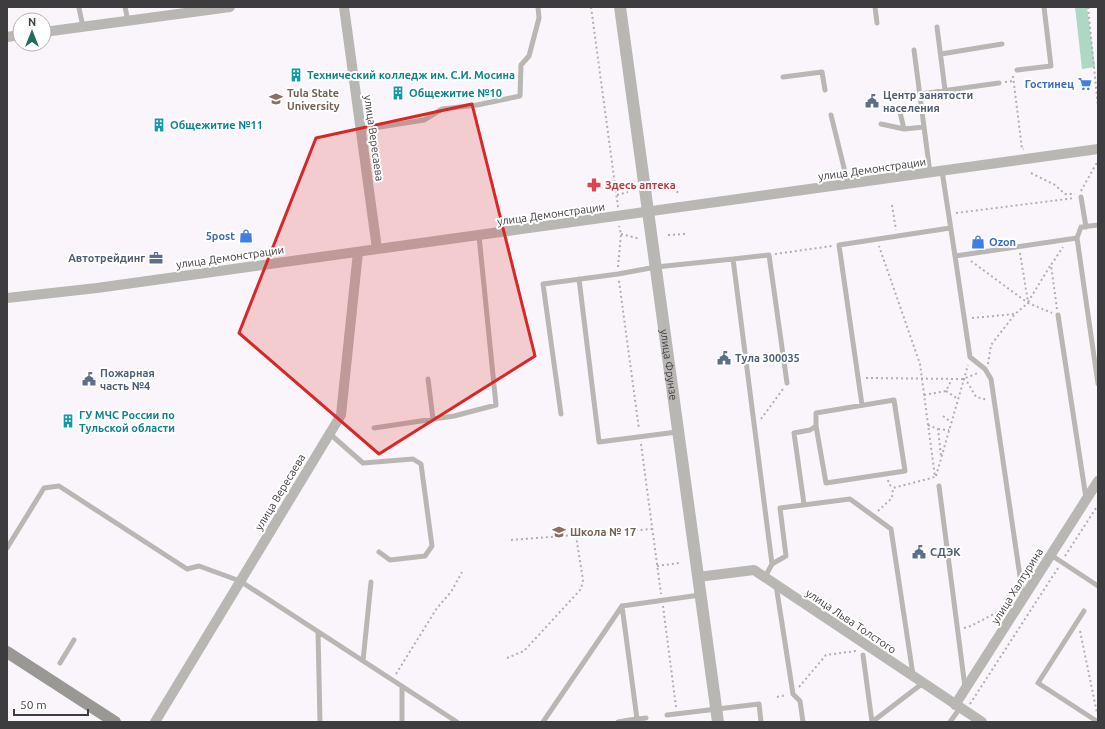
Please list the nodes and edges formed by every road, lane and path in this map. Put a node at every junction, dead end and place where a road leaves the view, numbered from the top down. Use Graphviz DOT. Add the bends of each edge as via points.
graph roads {
  1 [pos="125,7"];
  2 [pos="230,7"];
  3 [pos="344,7"];
  4 [pos="538,7"];
  5 [pos="591,7"];
  6 [pos="620,7"];
  7 [pos="875,7"];
  8 [pos="1044,7"];
  9 [pos="1088,7"];
  10 [pos="79,8"];
  11 [pos="128,21"];
  12 [pos="877,23"];
  13 [pos="83,27"];
  14 [pos="937,27"];
  15 [pos="52,31"];
  16 [pos="1002,44"];
  17 [pos="914,50"];
  18 [pos="940,54"];
  19 [pos="1017,70"];
  20 [pos="783,77"];
  21 [pos="1014,81"];
  22 [pos="999,83"];
  23 [pos="825,90"];
  24 [pos="945,90"];
  25 [pos="920,94"];
  26 [pos="1098,107"];
  27 [pos="899,108"];
  28 [pos="831,115"];
  29 [pos="881,124"];
  30 [pos="924,126"];
  31 [pos="904,129"];
  32 [pos="361,130"];
  33 [pos="1022,149"];
  34 [pos="1098,149"];
  35 [pos="1098,164"];
  36 [pos="942,171"];
  37 [pos="930,173"];
  38 [pos="1031,173"];
  39 [pos="848,184"];
  40 [pos="667,188"];
  41 [pos="628,192"];
  42 [pos="680,193"];
  43 [pos="616,195"];
  44 [pos="1081,197"];
  45 [pos="892,205"];
  46 [pos="618,210"];
  47 [pos="649,212"];
  48 [pos="948,214"];
  49 [pos="619,225"];
  50 [pos="1098,225"];
  51 [pos="1086,227"];
  52 [pos="950,228"];
  53 [pos="621,234"];
  54 [pos="685,234"];
  55 [pos="668,235"];
  56 [pos="479,236"];
  57 [pos="897,236"];
  58 [pos="1077,238"];
  59 [pos="642,239"];
  60 [pos="877,239"];
  61 [pos="1068,240"];
  62 [pos="839,245"];
  63 [pos="1019,247"];
  64 [pos="376,249"];
  65 [pos="358,252"];
  66 [pos="770,255"];
  67 [pos="963,255"];
  68 [pos="955,256"];
  69 [pos="733,259"];
  70 [pos="1051,265"];
  71 [pos="656,267"];
  72 [pos="618,274"];
  73 [pos="578,279"];
  74 [pos="7,298"];
  75 [pos="1028,303"];
  76 [pos="1015,314"];
  77 [pos="1058,315"];
  78 [pos="964,319"];
  79 [pos="970,357"];
  80 [pos="985,369"];
  81 [pos="857,373"];
  82 [pos="922,377"];
  83 [pos="952,378"];
  84 [pos="428,379"];
  85 [pos="963,379"];
  86 [pos="787,383"];
  87 [pos="1098,384"];
  88 [pos="946,391"];
  89 [pos="924,395"];
  90 [pos="958,399"];
  91 [pos="995,401"];
  92 [pos="862,405"];
  93 [pos="561,414"];
  94 [pos="943,416"];
  95 [pos="433,419"];
  96 [pos="951,422"];
  97 [pos="928,425"];
  98 [pos="816,426"];
  99 [pos="755,427"];
  100 [pos="374,428"];
  101 [pos="938,429"];
  102 [pos="949,430"];
  103 [pos="678,432"];
  104 [pos="330,434"];
  105 [pos="640,436"];
  106 [pos="941,458"];
  107 [pos="935,477"];
  108 [pos="1098,480"];
  109 [pos="939,486"];
  110 [pos="1086,499"];
  111 [pos="804,504"];
  112 [pos="1098,505"];
  113 [pos="872,515"];
  114 [pos="652,530"];
  115 [pos="576,536"];
  116 [pos="511,540"];
  117 [pos="7,548"];
  118 [pos="379,552"];
  119 [pos="1051,555"];
  120 [pos="1062,562"];
  121 [pos="679,563"];
  122 [pos="772,564"];
  123 [pos="657,566"];
  124 [pos="462,572"];
  125 [pos="698,577"];
  126 [pos="765,577"];
  127 [pos="240,581"];
  128 [pos="371,582"];
  129 [pos="776,586"];
  130 [pos="1098,586"];
  131 [pos="700,595"];
  132 [pos="1023,599"];
  133 [pos="662,600"];
  134 [pos="622,606"];
  135 [pos="1084,610"];
  136 [pos="1078,620"];
  137 [pos="957,629"];
  138 [pos="318,632"];
  139 [pos="74,640"];
  140 [pos="856,651"];
  141 [pos="7,652"];
  142 [pos="863,655"];
  143 [pos="507,658"];
  144 [pos="363,661"];
  145 [pos="60,663"];
  146 [pos="914,677"];
  147 [pos="392,680"];
  148 [pos="923,683"];
  149 [pos="402,686"];
  150 [pos="965,690"];
  151 [pos="793,694"];
  152 [pos="960,708"];
  153 [pos="716,709"];
  154 [pos="677,714"];
  155 [pos="667,715"];
  156 [pos="646,718"];
  157 [pos="637,719"];
  158 [pos="629,721"];
  159 [pos="1098,721"];
  160 [pos="115,722"];
  161 [pos="155,722"];
  162 [pos="320,722"];
  163 [pos="402,722"];
  164 [pos="457,722"];
  165 [pos="543,722"];
  166 [pos="618,722"];
  167 [pos="718,722"];
  168 [pos="761,722"];
  169 [pos="802,722"];
  170 [pos="872,722"];
  171 [pos="950,722"];
  172 [pos="982,722"];
  1 -- 11 [label="lane"];
  2 -- 11 [label="street"];
  3 -- 32 [label="street, улица Вересаева"];
  4 -- 32 [label="lane" via="539,18 529,56 521,64 520,96 442,109 424,120"];
  5 -- 43 [label="path"];
  6 -- 47 [label="street, улица Фрунзе"];
  7 -- 12 [label="lane"];
  8 -- 19 [label="lane" via="1051,66"];
  9 -- 26 [label="path"];
  10 -- 13 [label="lane"];
  11 -- 13 [label="street"];
  13 -- 15 [label="street"];
  14 -- 18 [label="lane"];
  16 -- 18 [label="lane"];
  17 -- 25 [label="lane"];
  18 -- 24 [label="lane"];
  20 -- 23 [label="lane" via="822,72"];
  21 -- 33 [label="path"];
  22 -- 24 [label="lane"];
  24 -- 25 [label="lane"];
  25 -- 30 [label="lane"];
  27 -- 31 [label="lane"];
  28 -- 39 [label="lane"];
  29 -- 31 [label="lane"];
  30 -- 31 [label="lane"];
  30 -- 37 [label="lane"];
  32 -- 64 [label="street, улица Вересаева"];
  34 -- 36 [label="street, улица Демонстрации"];
  35 -- 38 [label="path" via="1080,194 1065,194 1055,185"];
  36 -- 37 [label="street, улица Демонстрации"];
  36 -- 48 [label="lane"];
  37 -- 39 [label="street, улица Демонстрации"];
  39 -- 47 [label="street, улица Демонстрации"];
  40 -- 42 [label="path"];
  41 -- 43 [label="path"];
  43 -- 46 [label="path"];
  44 -- 48 [label="path"];
  44 -- 51 [label="lane"];
  45 -- 57 [label="path"];
  47 -- 56 [label="street, улица Демонстрации"];
  47 -- 71 [label="street, улица Фрунзе"];
  48 -- 52 [label="lane"];
  49 -- 53 [label="path"];
  50 -- 51 [label="lane"];
  51 -- 58 [label="lane" via="1081,227"];
  52 -- 57 [label="lane"];
  52 -- 68 [label="lane"];
  53 -- 59 [label="path"];
  53 -- 72 [label="path"];
  54 -- 55 [label="path"];
  56 -- 64 [label="street, улица Демонстрации"];
  56 -- 95 [label="lane" via="496,405"];
  57 -- 60 [label="lane"];
  58 -- 61 [label="lane"];
  58 -- 87 [label="lane"];
  60 -- 62 [label="lane"];
  60 -- 82 [label="path" via="920,364"];
  61 -- 63 [label="lane"];
  61 -- 70 [label="path"];
  62 -- 66 [label="path"];
  62 -- 81 [label="lane"];
  63 -- 67 [label="lane"];
  63 -- 75 [label="path"];
  64 -- 65 [label="street, улица Демонстрации"];
  65 -- 74 [label="street, улица Демонстрации"];
  65 -- 104 [label="street, улица Вересаева" via="341,415"];
  66 -- 69 [label="lane"];
  66 -- 86 [label="lane"];
  67 -- 68 [label="lane"];
  67 -- 75 [label="path"];
  68 -- 78 [label="lane"];
  69 -- 71 [label="lane"];
  69 -- 99 [label="lane"];
  70 -- 75 [label="path"];
  70 -- 77 [label="path"];
  71 -- 72 [label="lane"];
  71 -- 103 [label="street, улица Фрунзе"];
  72 -- 73 [label="lane"];
  72 -- 105 [label="path"];
  73 -- 93 [label="lane" via="543,284"];
  73 -- 105 [label="lane" via="599,442"];
  75 -- 76 [label="path"];
  75 -- 77 [label="path"];
  76 -- 78 [label="path"];
  76 -- 80 [label="path" via="991,345"];
  77 -- 110 [label="lane"];
  78 -- 79 [label="lane"];
  79 -- 80 [label="lane"];
  79 -- 85 [label="path"];
  80 -- 85 [label="path"];
  80 -- 91 [label="lane" via="991,379"];
  81 -- 82 [label="path" via="860,378"];
  81 -- 92 [label="lane"];
  82 -- 83 [label="path"];
  82 -- 89 [label="path"];
  83 -- 85 [label="path"];
  83 -- 88 [label="path"];
  84 -- 95 [label="lane"];
  85 -- 90 [label="path"];
  85 -- 91 [label="path" via="976,397"];
  86 -- 99 [label="path"];
  88 -- 89 [label="path"];
  88 -- 90 [label="path"];
  89 -- 97 [label="path"];
  90 -- 96 [label="path"];
  91 -- 132 [label="lane"];
  92 -- 98 [label="lane" via="816,412"];
  92 -- 98 [label="lane" via="894,400 905,470 826,483"];
  94 -- 96 [label="path"];
  95 -- 100 [label="lane"];
  96 -- 102 [label="path"];
  97 -- 101 [label="path"];
  97 -- 107 [label="path"];
  98 -- 111 [label="lane" via="794,433"];
  99 -- 122 [label="lane"];
  101 -- 102 [label="path"];
  101 -- 106 [label="path"];
  102 -- 106 [label="path"];
  103 -- 105 [label="lane"];
  103 -- 125 [label="street, улица Фрунзе"];
  104 -- 118 [label="lane" via="363,463 413,459 420,464 432,546 425,556 390,560"];
  104 -- 127 [label="street, улица Вересаева"];
  105 -- 114 [label="path"];
  106 -- 107 [label="path"];
  107 -- 113 [label="path" via="894,488 892,498"];
  108 -- 110 [label="street, улица Халтурина"];
  109 -- 137 [label="lane"];
  110 -- 119 [label="street, улица Халтурина"];
  111 -- 113 [label="lane" via="850,499"];
  111 -- 122 [label="lane" via="780,508 786,556"];
  112 -- 120 [label="path"];
  113 -- 146 [label="lane" via="891,529"];
  114 -- 115 [label="path"];
  114 -- 123 [label="path"];
  115 -- 116 [label="path"];
  115 -- 143 [label="path" via="581,589 524,651"];
  117 -- 127 [label="lane" via="44,488 59,486 187,569 200,566"];
  119 -- 120 [label="lane"];
  119 -- 132 [label="street, улица Халтурина"];
  120 -- 130 [label="lane"];
  120 -- 152 [label="path"];
  121 -- 123 [label="path"];
  122 -- 126 [label="lane"];
  123 -- 133 [label="path"];
  124 -- 147 [label="path"];
  125 -- 126 [label="street, улица Льва Толстого" via="754,570"];
  125 -- 131 [label="street, улица Фрунзе"];
  126 -- 129 [label="street, улица Льва Толстого"];
  127 -- 138 [label="lane"];
  127 -- 161 [label="street, улица Вересаева"];
  128 -- 144 [label="lane"];
  129 -- 146 [label="street, улица Льва Толстого"];
  129 -- 151 [label="lane"];
  131 -- 133 [label="lane"];
  131 -- 153 [label="street, улица Фрунзе"];
  132 -- 137 [label="path" via="971,626"];
  132 -- 150 [label="street, улица Халтурина"];
  133 -- 134 [label="lane"];
  133 -- 154 [label="path"];
  134 -- 157 [label="lane"];
  134 -- 165 [label="lane"];
  135 -- 136 [label="lane"];
  136 -- 159 [label="path"];
  136 -- 159 [label="lane" via="1038,683"];
  137 -- 150 [label="lane"];
  138 -- 144 [label="lane"];
  138 -- 162 [label="lane"];
  139 -- 145 [label="lane"];
  140 -- 151 [label="path" via="826,655"];
  141 -- 160 [label="main road"];
  142 -- 170 [label="lane"];
  144 -- 147 [label="lane"];
  146 -- 148 [label="street, улица Льва Толстого"];
  147 -- 149 [label="lane"];
  148 -- 152 [label="street, улица Льва Толстого"];
  148 -- 170 [label="lane"];
  149 -- 163 [label="lane"];
  149 -- 164 [label="lane"];
  150 -- 152 [label="street, улица Халтурина"];
  151 -- 169 [label="lane" via="800,701"];
  152 -- 171 [label="lane"];
  152 -- 172 [label="street, улица Льва Толстого"];
  153 -- 154 [label="lane"];
  153 -- 167 [label="street, улица Фрунзе"];
  153 -- 168 [label="lane" via="759,704"];
  154 -- 155 [label="lane"];
  156 -- 157 [label="lane"];
  157 -- 158 [label="lane"];
  158 -- 166 [label="lane"];
}
